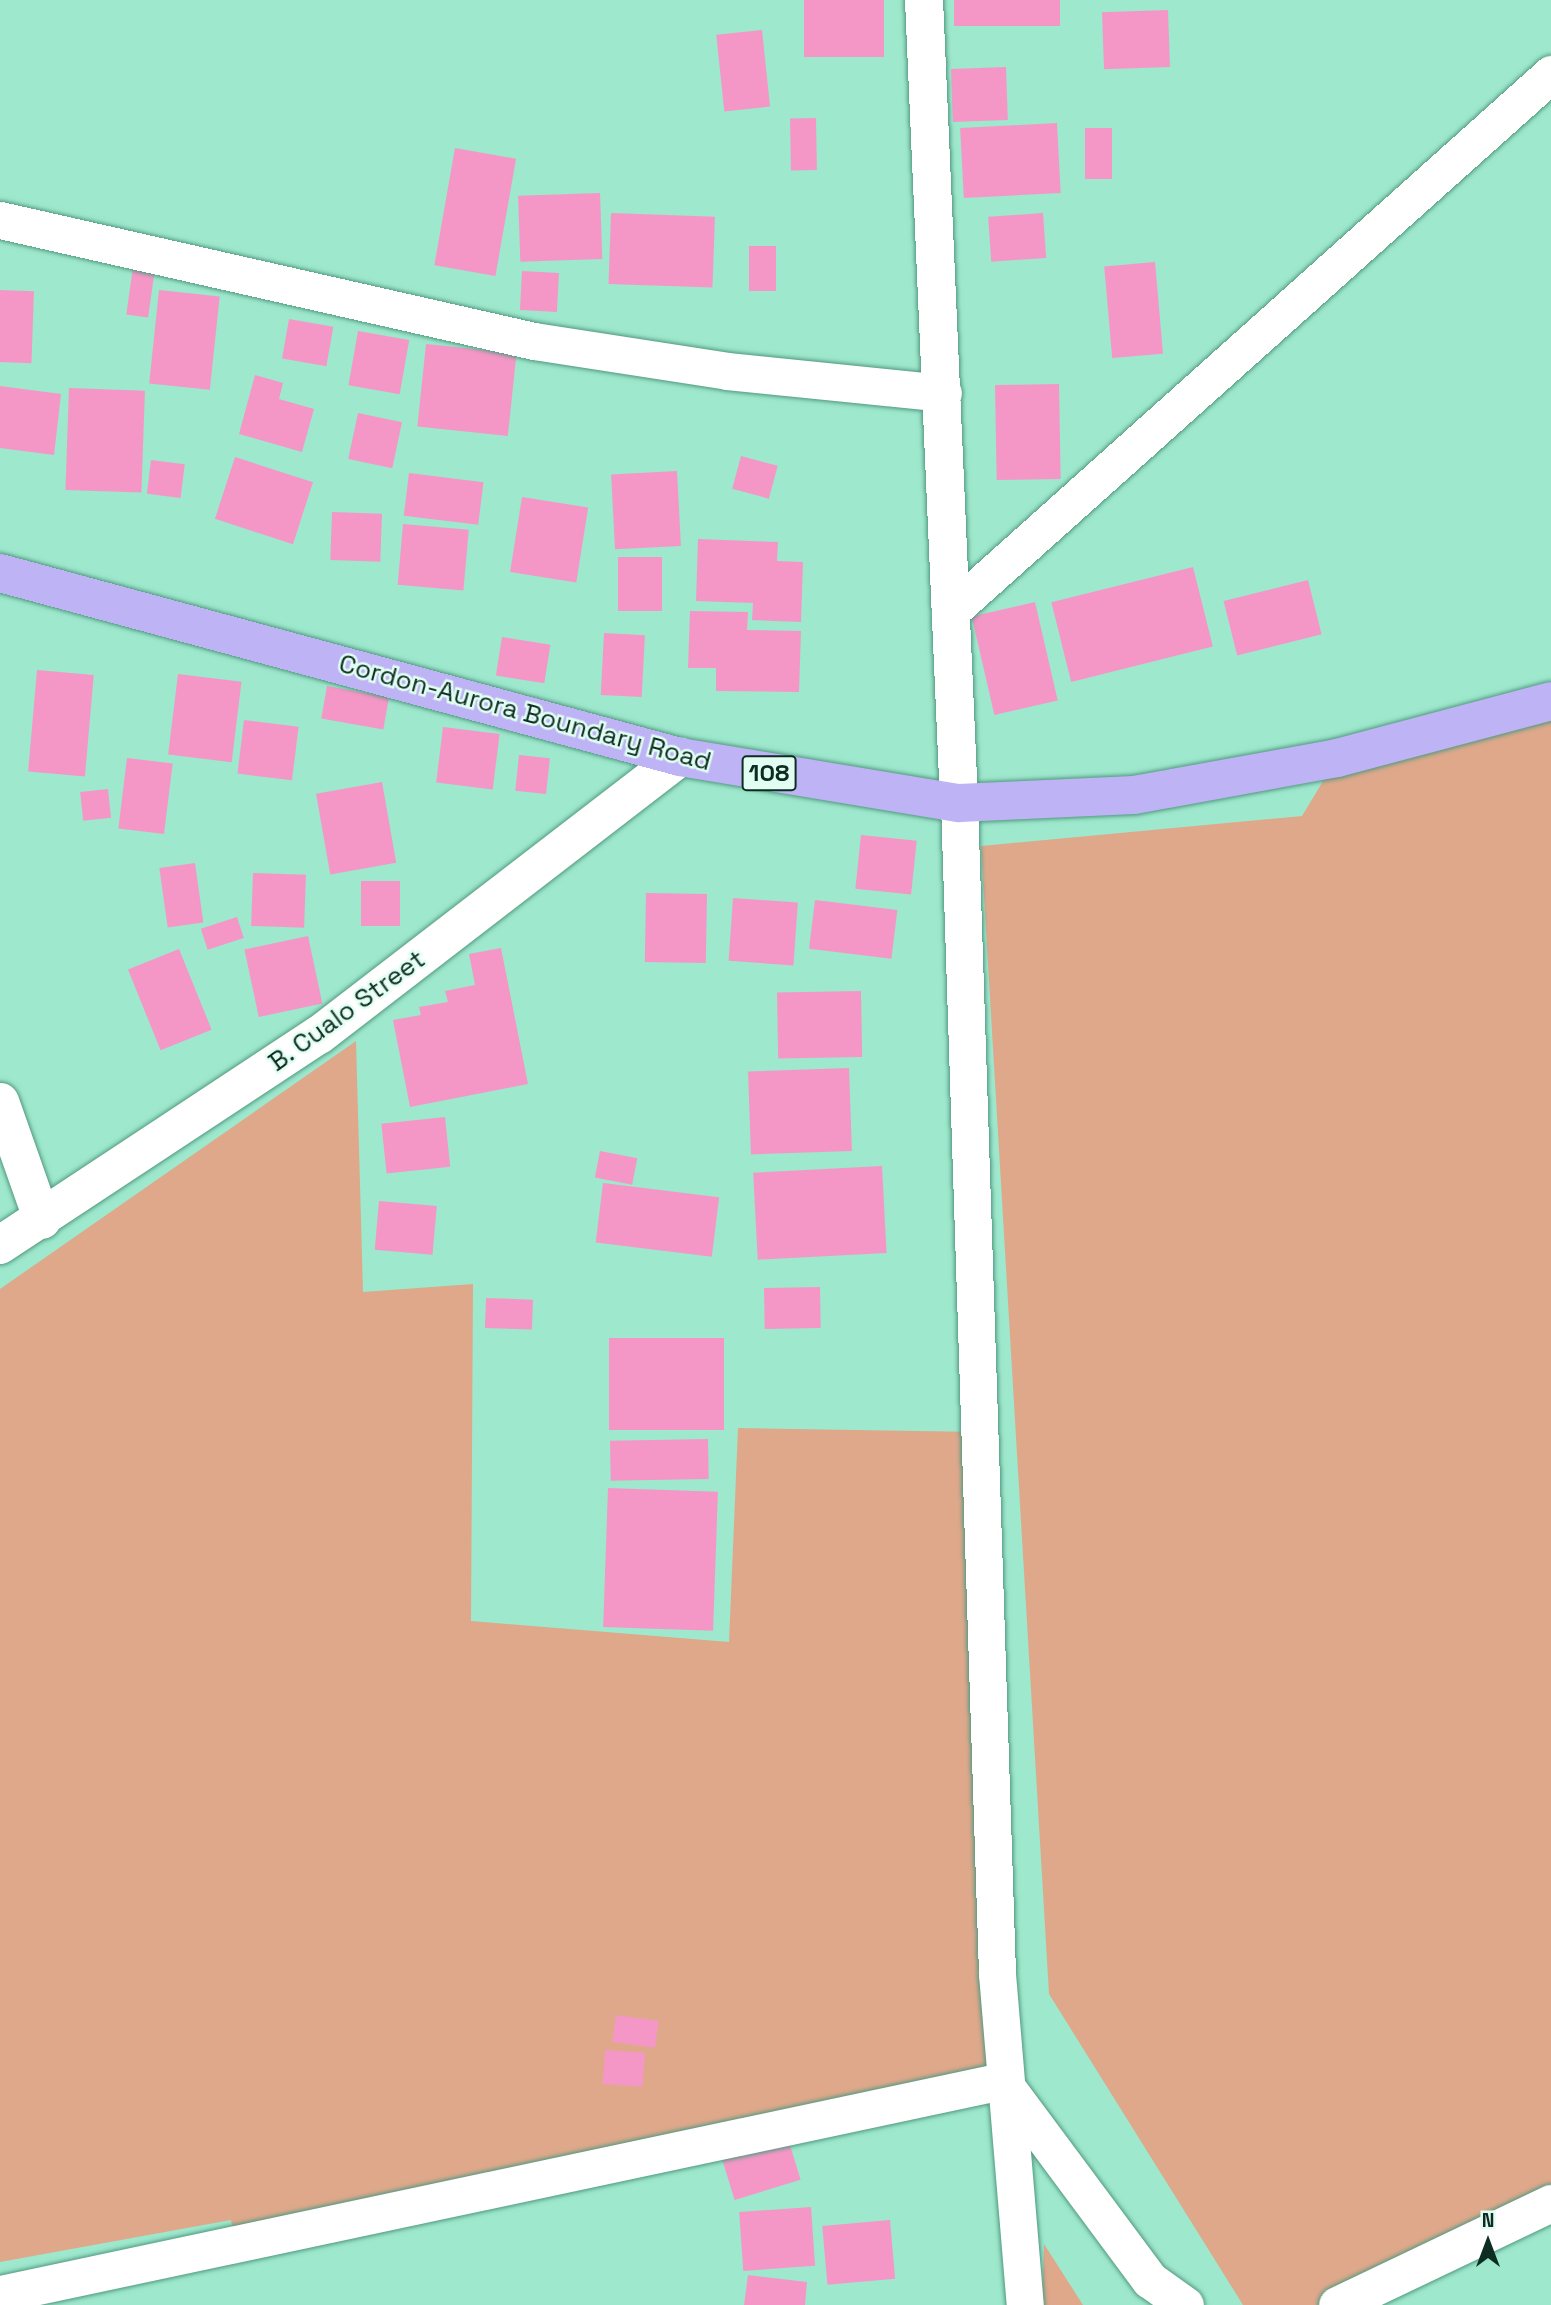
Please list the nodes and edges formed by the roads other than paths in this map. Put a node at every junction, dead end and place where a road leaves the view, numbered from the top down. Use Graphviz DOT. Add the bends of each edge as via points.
graph roads {
  1 [pos="924,0"];
  2 [pos="1551,74"];
  3 [pos="0,220"];
  4 [pos="943,393"];
  5 [pos="0,572"];
  6 [pos="950,612"];
  7 [pos="1551,701"];
  8 [pos="680,757"];
  9 [pos="959,803"];
  10 [pos="0,1101"];
  11 [pos="42,1220"];
  12 [pos="0,1245"];
  13 [pos="1002,2081"];
  14 [pos="1551,2203"];
  15 [pos="0,2294"];
  16 [pos="1025,2305"];
  17 [pos="1185,2305"];
  18 [pos="1337,2305"];
  1 -- 4 [label="street"];
  2 -- 6 [label="street"];
  3 -- 4 [label="street" via="534,341 727,371"];
  4 -- 6 [label="street"];
  5 -- 8 [label="main road, Cordon-Aurora Boundary Road / 108"];
  6 -- 9 [label="street"];
  7 -- 9 [label="main road, Cordon-Aurora Boundary Road / 108" via="1337,758 1134,795"];
  8 -- 9 [label="main road, Cordon-Aurora Boundary Road / 108"];
  8 -- 11 [label="street, B. Cualo Street" via="319,1035"];
  9 -- 13 [label="street"];
  10 -- 11 [label="street"];
  11 -- 12 [label="street, B. Cualo Street"];
  13 -- 15 [label="street"];
  13 -- 16 [label="street"];
  13 -- 17 [label="street" via="1150,2280"];
  14 -- 18 [label="street"];
}
